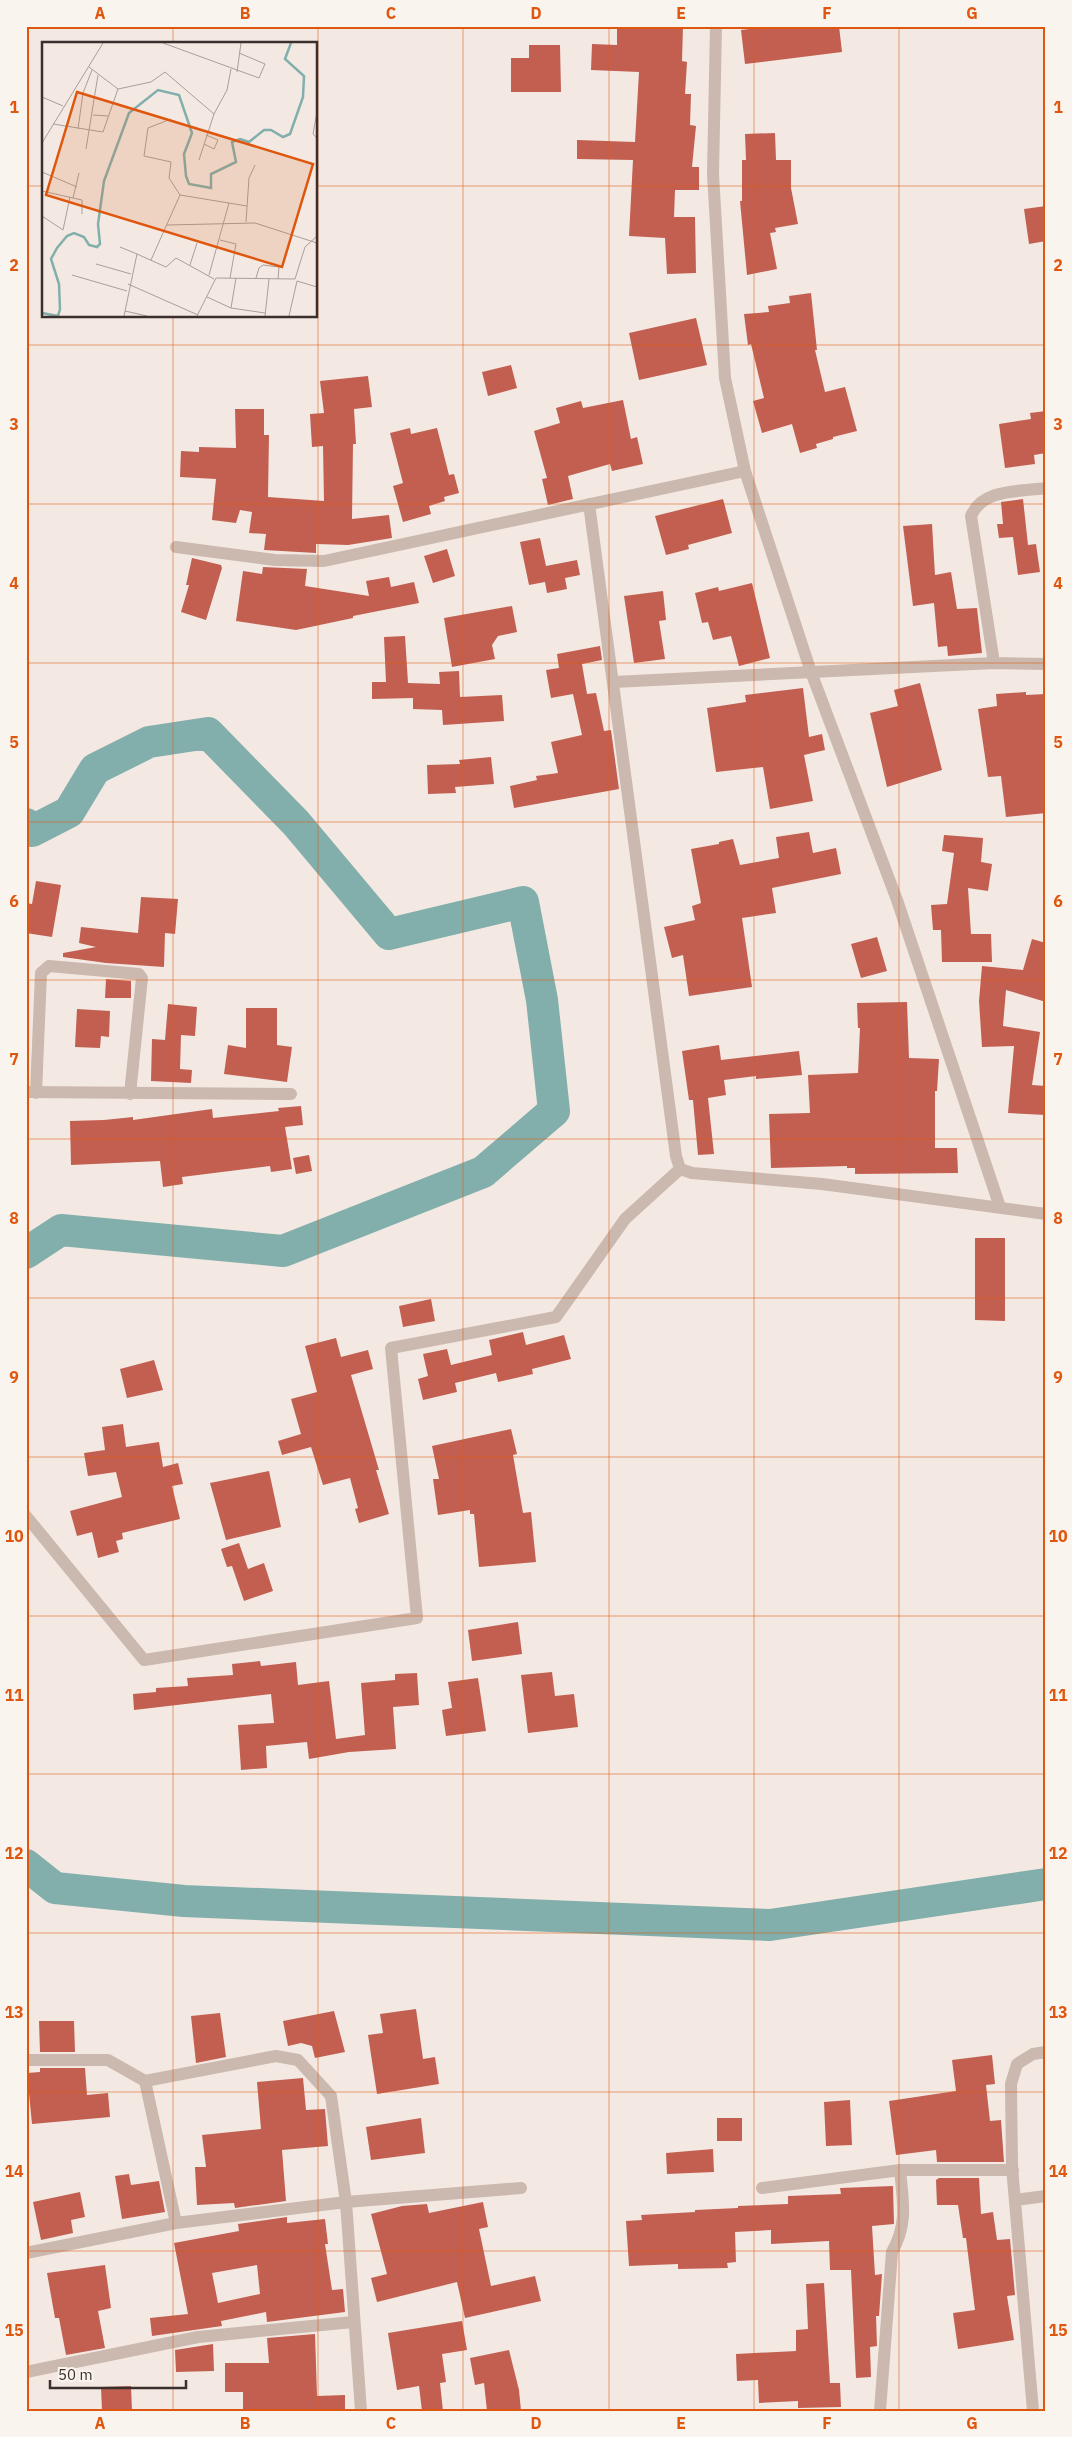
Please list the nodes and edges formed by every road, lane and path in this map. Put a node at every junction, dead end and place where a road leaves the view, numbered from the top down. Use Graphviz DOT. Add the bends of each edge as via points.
graph roads {
  1 [pos="716,26"];
  2 [pos="745,471"];
  3 [pos="1046,488"];
  4 [pos="590,504"];
  5 [pos="176,547"];
  6 [pos="994,663"];
  7 [pos="1046,664"];
  8 [pos="811,672"];
  9 [pos="614,682"];
  10 [pos="31,1092"];
  11 [pos="130,1094"];
  12 [pos="291,1094"];
  13 [pos="680,1169"];
  14 [pos="1000,1207"];
  15 [pos="1046,1214"];
  16 [pos="26,1516"];
  17 [pos="1046,2052"];
  18 [pos="26,2060"];
  19 [pos="145,2081"];
  20 [pos="900,2170"];
  21 [pos="1013,2170"];
  22 [pos="521,2188"];
  23 [pos="762,2188"];
  24 [pos="1046,2196"];
  25 [pos="1015,2200"];
  26 [pos="346,2202"];
  27 [pos="176,2223"];
  28 [pos="26,2253"];
  29 [pos="353,2322"];
  30 [pos="26,2372"];
  31 [pos="361,2411"];
  32 [pos="880,2411"];
  33 [pos="1034,2411"];
  1 -- 2 [label="street" via="713,174 725,378"];
  2 -- 4 [label="street"];
  2 -- 8 [label="street"];
  3 -- 6 [label="street" via="990,495 975,506 971,516"];
  4 -- 5 [label="street" via="324,560 275,560"];
  4 -- 9 [label="street"];
  6 -- 7 [label="street"];
  6 -- 8 [label="street"];
  8 -- 9 [label="street"];
  8 -- 14 [label="street" via="897,900"];
  9 -- 13 [label="street"];
  10 -- 11 [label="street"];
  10 -- 11 [label="street" via="41,973 49,966 138,974 142,978"];
  11 -- 12 [label="street"];
  13 -- 14 [label="street" via="692,1173 822,1184"];
  13 -- 16 [label="street" via="625,1220 556,1317 391,1348 417,1618 144,1660"];
  14 -- 15 [label="street"];
  17 -- 21 [label="street" via="1033,2054 1017,2064 1011,2084"];
  18 -- 19 [label="street" via="108,2060"];
  19 -- 26 [label="street" via="276,2056 298,2060 330,2096"];
  19 -- 27 [label="street"];
  20 -- 21 [label="street"];
  20 -- 23 [label="street"];
  20 -- 32 [label="street" via="904,2219 900,2238 892,2252"];
  21 -- 25 [label="street"];
  22 -- 26 [label="street"];
  24 -- 25 [label="street"];
  25 -- 33 [label="street"];
  26 -- 27 [label="street"];
  26 -- 29 [label="street"];
  27 -- 28 [label="street"];
  29 -- 30 [label="street" via="198,2337"];
  29 -- 31 [label="street"];
}
